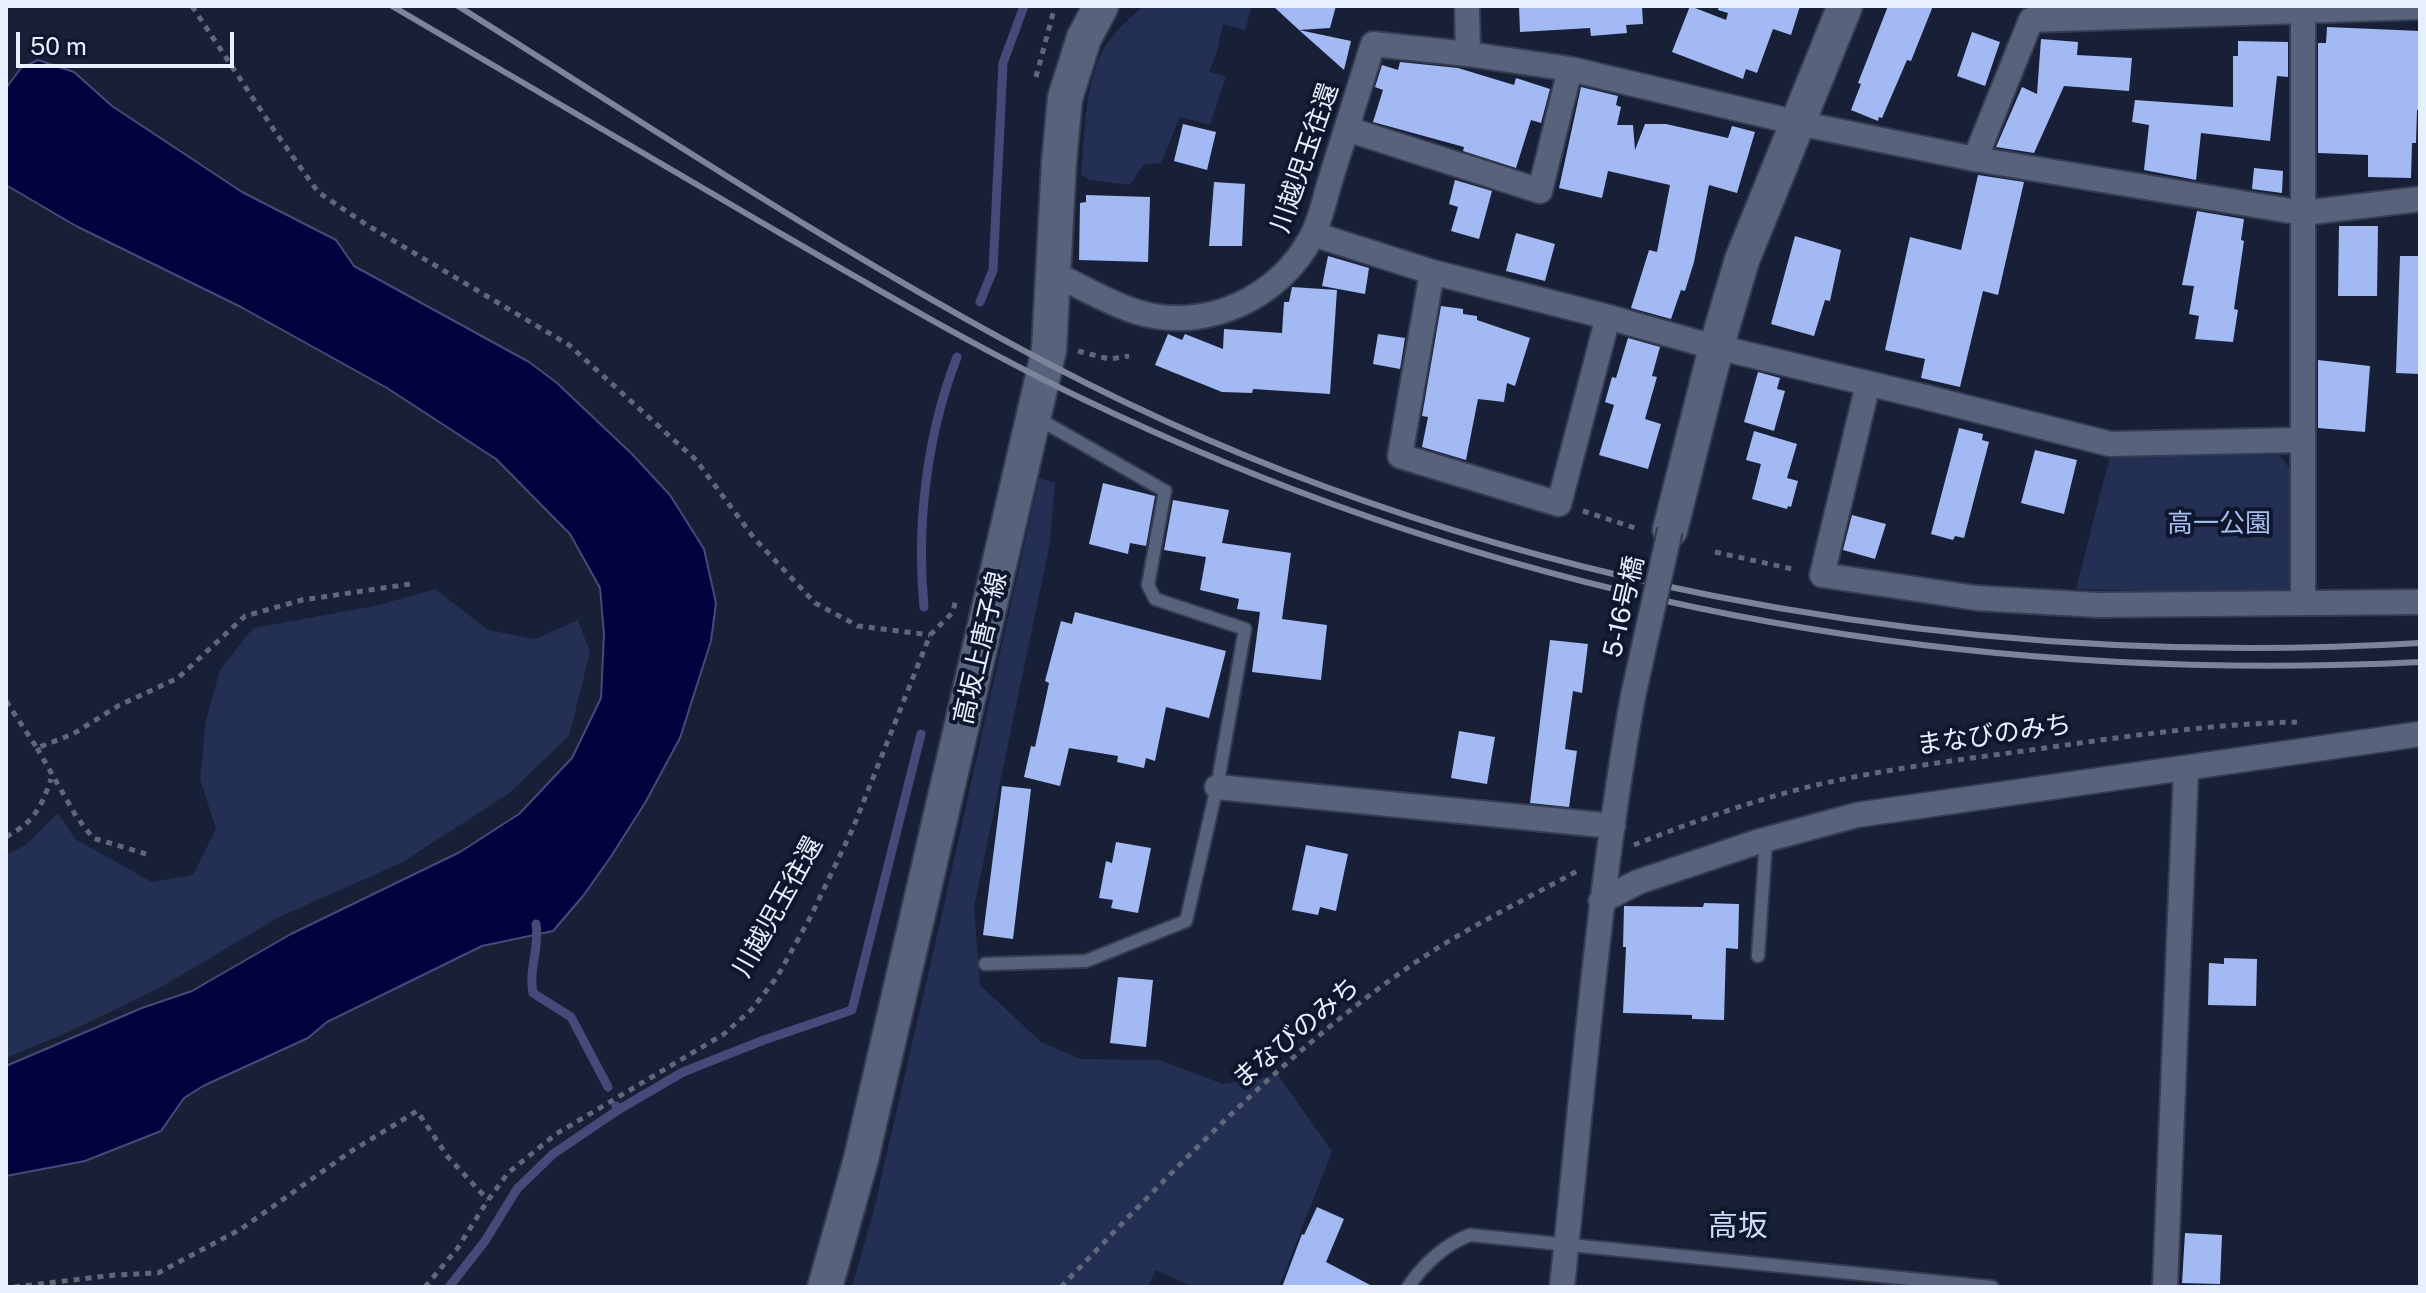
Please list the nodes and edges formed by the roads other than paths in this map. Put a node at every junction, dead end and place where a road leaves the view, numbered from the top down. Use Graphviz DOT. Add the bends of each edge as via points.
graph roads {
  1 [pos="1101,6"];
  2 [pos="1467,6"];
  3 [pos="1845,6"];
  4 [pos="2420,7"];
  5 [pos="2303,8"];
  6 [pos="1468,54"];
  7 [pos="1570,69"];
  8 [pos="1798,123"];
  9 [pos="1347,129"];
  10 [pos="1975,159"];
  11 [pos="2420,199"];
  12 [pos="2303,213"];
  13 [pos="1313,234"];
  14 [pos="1432,272"];
  15 [pos="1054,274"];
  16 [pos="1608,317"];
  17 [pos="1716,348"];
  18 [pos="1868,384"];
  19 [pos="1035,416"];
  20 [pos="2301,440"];
  21 [pos="1670,530"];
  22 [pos="2420,602"];
  23 [pos="2303,603"];
  24 [pos="2420,734"];
  25 [pos="2186,769"];
  26 [pos="1217,787"];
  27 [pos="1613,826"];
  28 [pos="1766,840"];
  29 [pos="1601,901"];
  30 [pos="1758,956"];
  31 [pos="985,964"];
  32 [pos="1567,1243"];
  33 [pos="825,1287"];
  34 [pos="1408,1287"];
  35 [pos="1562,1287"];
  36 [pos="1992,1287"];
  37 [pos="2165,1287"];
  1 -- 15 [label="main road, 高坂上唐子線" via="1084,38 1065,98"];
  2 -- 6 [label="street"];
  3 -- 8 [label="main road"];
  4 -- 5 [label="street"];
  5 -- 10 [label="street" via="2031,20"];
  5 -- 12 [label="street"];
  6 -- 7 [label="street"];
  6 -- 9 [label="street, 川越児玉往還" via="1373,44"];
  7 -- 8 [label="street"];
  7 -- 9 [label="street" via="1540,191"];
  8 -- 10 [label="street"];
  8 -- 17 [label="main road" via="1742,260"];
  9 -- 13 [label="street, 川越児玉往還"];
  10 -- 12 [label="street"];
  11 -- 12 [label="street"];
  12 -- 20 [label="street"];
  13 -- 14 [label="street"];
  13 -- 15 [label="street, 川越児玉往還" via="1294,264 1266,290 1235,308 1191,317 1138,312"];
  14 -- 16 [label="street"];
  14 -- 16 [label="street" via="1400,456 1559,504"];
  15 -- 19 [label="main road, 高坂上唐子線" via="1052,338"];
  16 -- 17 [label="street"];
  17 -- 18 [label="street"];
  17 -- 21 [label="main road"];
  18 -- 20 [label="street" via="2110,444"];
  18 -- 23 [label="street" via="1822,575 1976,598 2098,605"];
  19 -- 26 [label="lane" via="1165,491 1148,585 1155,599 1245,629"];
  19 -- 33 [label="main road, 高坂上唐子線" via="861,1159"];
  20 -- 23 [label="street"];
  21 -- 27 [label="street, 5-16号橋, bridge" via="1633,696"];
  22 -- 23 [label="street"];
  24 -- 25 [label="street"];
  25 -- 28 [label="street" via="1857,815"];
  25 -- 37 [label="street"];
  26 -- 27 [label="street"];
  26 -- 31 [label="lane" via="1186,921 1086,961"];
  27 -- 29 [label="street, 5-16号橋"];
  28 -- 29 [label="street" via="1638,882"];
  28 -- 30 [label="lane"];
  29 -- 32 [label="street, 5-16号橋"];
  32 -- 34 [label="lane" via="1470,1235 1420,1270"];
  32 -- 35 [label="street, 5-16号橋"];
  32 -- 36 [label="lane"];
}
